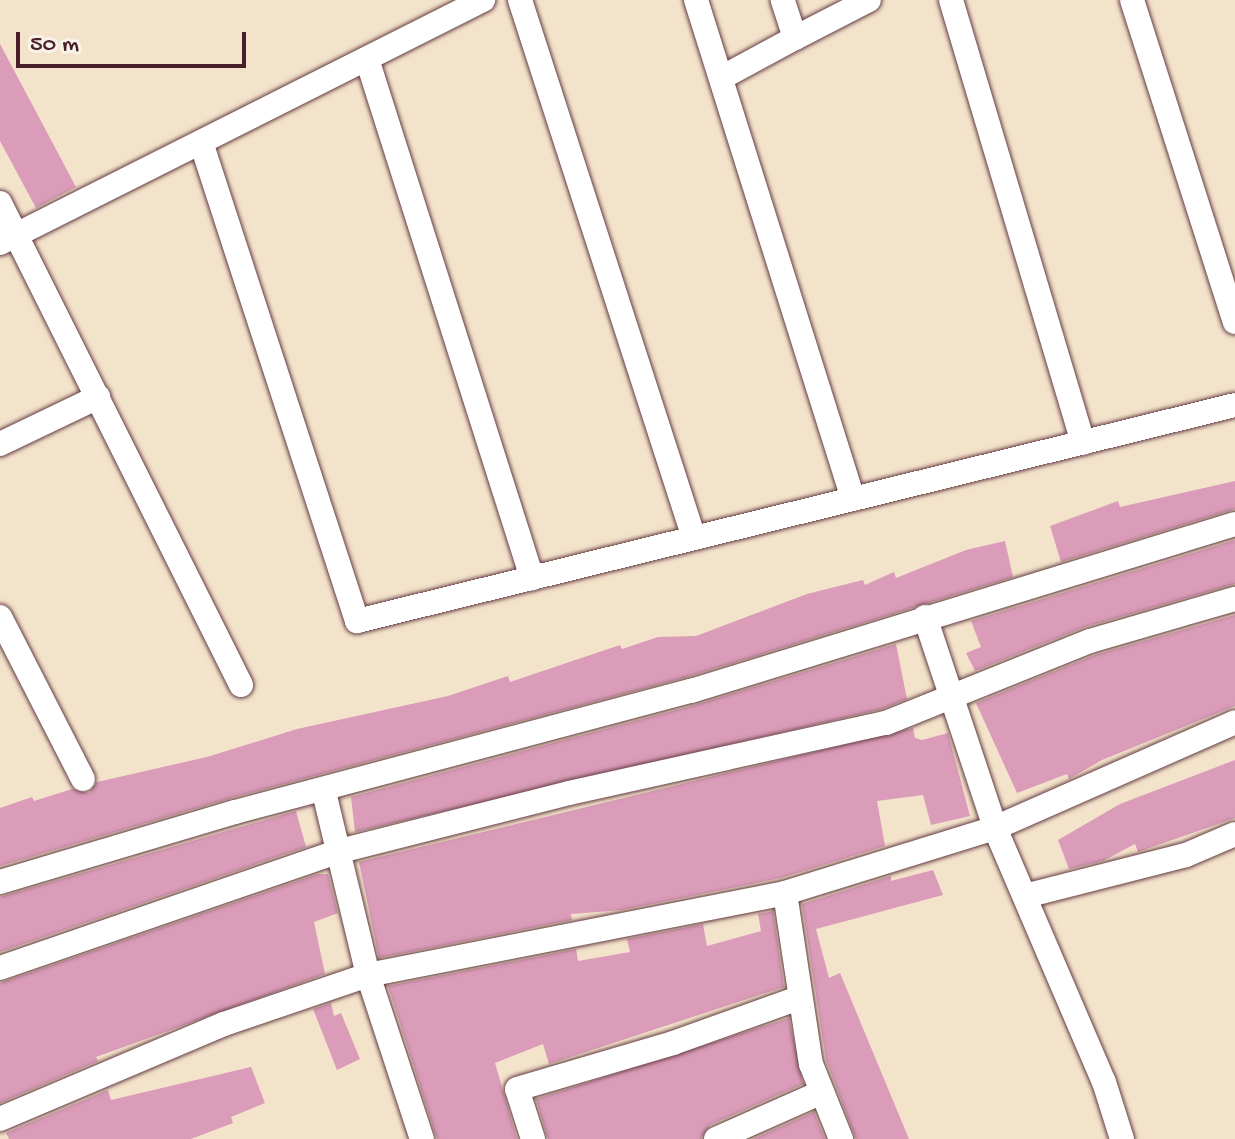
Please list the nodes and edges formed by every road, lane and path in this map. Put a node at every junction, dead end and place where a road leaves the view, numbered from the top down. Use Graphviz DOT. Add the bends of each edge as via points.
graph roads {
  1 [pos="483,0"];
  2 [pos="520,0"];
  3 [pos="696,0"];
  4 [pos="783,0"];
  5 [pos="869,0"];
  6 [pos="951,0"];
  7 [pos="1132,0"];
  8 [pos="795,38"];
  9 [pos="367,59"];
  10 [pos="721,78"];
  11 [pos="201,142"];
  12 [pos="0,203"];
  13 [pos="8,239"];
  14 [pos="1235,322"];
  15 [pos="98,397"];
  16 [pos="1235,405"];
  17 [pos="1083,443"];
  18 [pos="0,444"];
  19 [pos="853,499"];
  20 [pos="1235,524"];
  21 [pos="694,538"];
  22 [pos="532,578"];
  23 [pos="1235,599"];
  24 [pos="0,617"];
  25 [pos="925,617"];
  26 [pos="241,685"];
  27 [pos="951,696"];
  28 [pos="1235,722"];
  29 [pos="83,779"];
  30 [pos="324,792"];
  31 [pos="995,828"];
  32 [pos="1235,834"];
  33 [pos="336,852"];
  34 [pos="0,882"];
  35 [pos="785,893"];
  36 [pos="1025,896"];
  37 [pos="0,968"];
  38 [pos="368,975"];
  39 [pos="799,998"];
  40 [pos="822,1092"];
  41 [pos="0,1119"];
  42 [pos="422,1139"];
  43 [pos="533,1139"];
  44 [pos="716,1139"];
  45 [pos="841,1139"];
  46 [pos="1122,1139"];
  1 -- 9 [label="street"];
  2 -- 21 [label="street"];
  3 -- 10 [label="street"];
  4 -- 8 [label="street"];
  5 -- 8 [label="street"];
  6 -- 17 [label="street"];
  7 -- 14 [label="street"];
  8 -- 10 [label="street"];
  9 -- 11 [label="street"];
  9 -- 22 [label="street"];
  10 -- 19 [label="street"];
  11 -- 13 [label="street"];
  11 -- 22 [label="street" via="357,621"];
  12 -- 13 [label="street"];
  13 -- 15 [label="street"];
  15 -- 18 [label="street"];
  15 -- 26 [label="street"];
  16 -- 17 [label="street"];
  17 -- 19 [label="street"];
  19 -- 21 [label="street"];
  20 -- 25 [label="street"];
  21 -- 22 [label="street"];
  23 -- 27 [label="street" via="1090,641"];
  24 -- 29 [label="street"];
  25 -- 27 [label="street"];
  25 -- 30 [label="street" via="691,691"];
  27 -- 31 [label="street"];
  27 -- 33 [label="street" via="886,723 569,793"];
  28 -- 31 [label="street"];
  30 -- 33 [label="street"];
  30 -- 34 [label="street" via="235,812"];
  31 -- 35 [label="street"];
  31 -- 36 [label="street"];
  32 -- 36 [label="street" via="1186,855"];
  33 -- 37 [label="street"];
  33 -- 38 [label="street"];
  35 -- 38 [label="street"];
  35 -- 39 [label="street"];
  36 -- 46 [label="street" via="1104,1082"];
  38 -- 41 [label="street" via="224,1024"];
  38 -- 42 [label="street"];
  39 -- 40 [label="street" via="811,1064"];
  39 -- 43 [label="street" via="673,1043 517,1089"];
  40 -- 44 [label="street"];
  40 -- 45 [label="street"];
}
